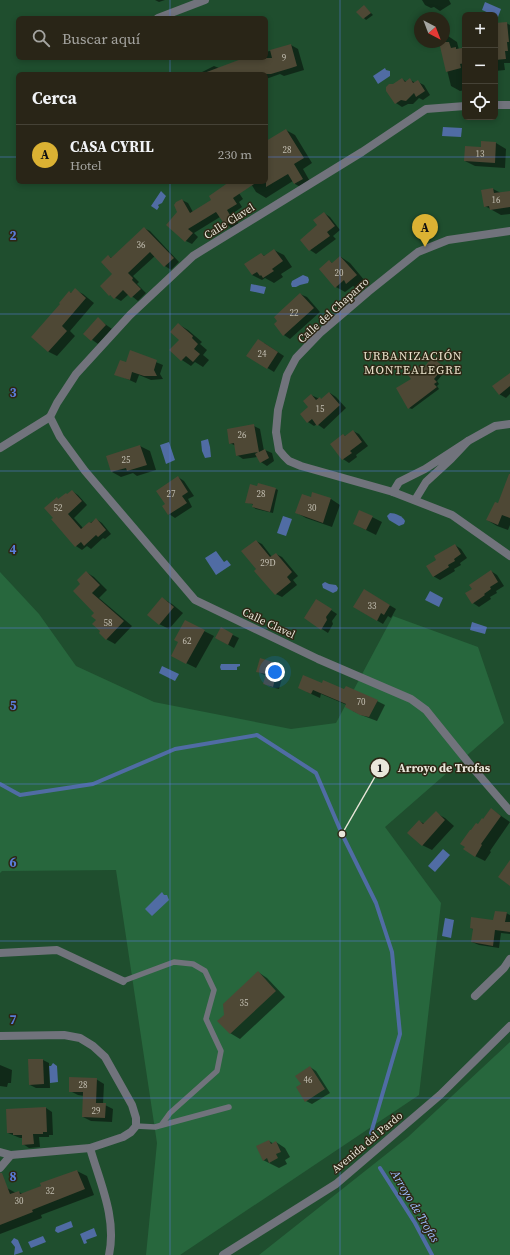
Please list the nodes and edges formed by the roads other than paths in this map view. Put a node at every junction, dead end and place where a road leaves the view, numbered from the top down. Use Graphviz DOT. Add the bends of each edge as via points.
graph roads {
  1 [pos="205,0"];
  2 [pos="163,16"];
  3 [pos="510,104"];
  4 [pos="498,105"];
  5 [pos="462,106"];
  6 [pos="510,230"];
  7 [pos="50,417"];
  8 [pos="510,424"];
  9 [pos="468,441"];
  10 [pos="0,448"];
  11 [pos="393,492"];
  12 [pos="415,500"];
  13 [pos="510,556"];
  14 [pos="510,811"];
  15 [pos="0,953"];
  16 [pos="510,960"];
  17 [pos="123,981"];
  18 [pos="475,996"];
  19 [pos="510,1026"];
  20 [pos="0,1036"];
  21 [pos="229,1107"];
  22 [pos="162,1124"];
  23 [pos="136,1126"];
  24 [pos="90,1148"];
  25 [pos="0,1152"];
  26 [pos="11,1155"];
  27 [pos="0,1168"];
  28 [pos="109,1255"];
  29 [pos="223,1255"];
  1 -- 2 [label="street"];
  3 -- 4 [label="street"];
  5 -- 7 [label="street, Calle Clavel" via="426,109 362,152 193,256 130,315 76,374"];
  6 -- 11 [label="street, Calle del Chaparro" via="448,240 418,252 320,333 296,358 287,375 278,410 276,432 279,450 284,456 301,466"];
  7 -- 10 [label="street"];
  7 -- 14 [label="street, Calle Clavel" via="60,437 85,471 195,600 411,699 426,710"];
  8 -- 9 [label="street" via="495,426"];
  9 -- 11 [label="street" via="425,469 399,482"];
  9 -- 12 [label="street" via="426,482"];
  11 -- 12 [label="street, Calle del Chaparro"];
  12 -- 13 [label="street, Calle del Chaparro" via="452,515"];
  15 -- 17 [label="street" via="57,950"];
  16 -- 18 [label="street"];
  17 -- 22 [label="lane" via="174,962 193,964 204,971 214,990 206,1019 221,1051 217,1071 170,1113"];
  19 -- 29 [label="street, Avenida del Pardo" via="440,1095 336,1184"];
  20 -- 23 [label="street" via="64,1035 80,1038 93,1046 105,1057 132,1105"];
  21 -- 22 [label="lane"];
  22 -- 23 [label="lane" via="155,1127"];
  23 -- 24 [label="street" via="123,1137"];
  24 -- 26 [label="street"];
  24 -- 28 [label="street" via="110,1214 112,1244"];
  25 -- 26 [label="street"];
  26 -- 27 [label="street"];
}
